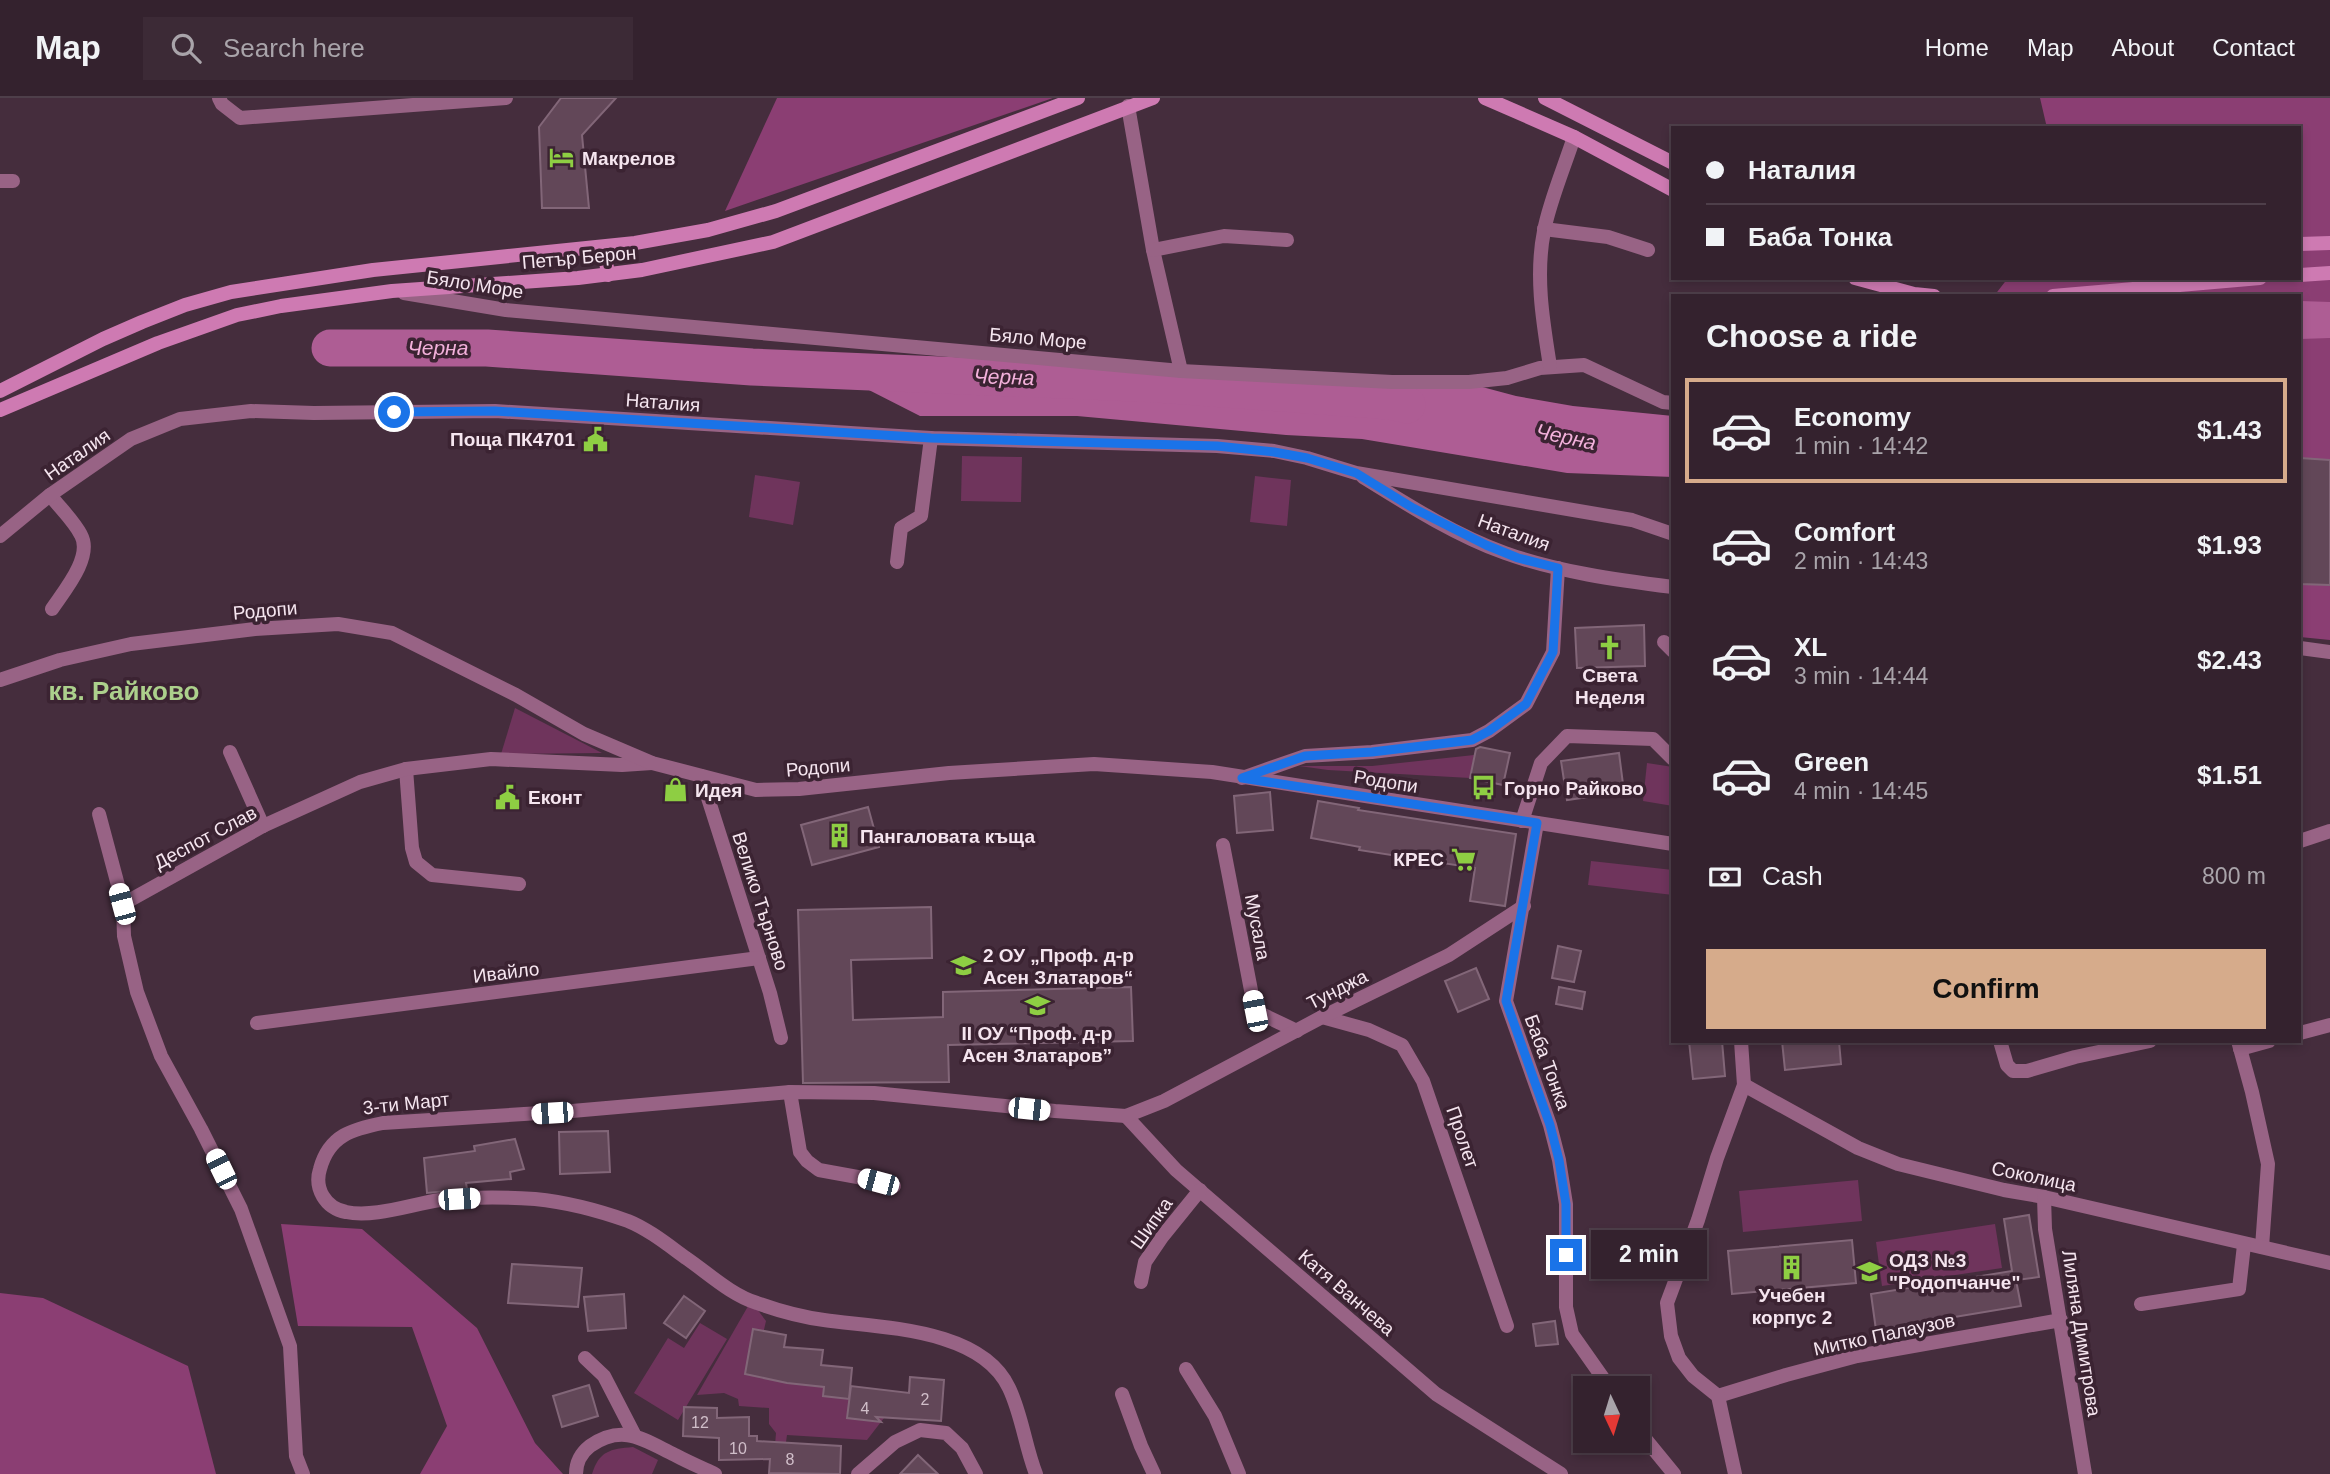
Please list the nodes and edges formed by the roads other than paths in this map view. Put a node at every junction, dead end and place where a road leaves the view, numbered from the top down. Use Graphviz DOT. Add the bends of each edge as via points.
graph roads {
  1 [pos="219,98"];
  2 [pos="506,98"];
  3 [pos="1078,98"];
  4 [pos="1153,98"];
  5 [pos="1485,98"];
  6 [pos="1545,98"];
  7 [pos="1128,106"];
  8 [pos="1574,137"];
  9 [pos="1671,162"];
  10 [pos="1671,189"];
  11 [pos="1544,229"];
  12 [pos="1287,240"];
  13 [pos="2330,243"];
  14 [pos="2301,244"];
  15 [pos="604,247"];
  16 [pos="1153,250"];
  17 [pos="1648,250"];
  18 [pos="2330,274"];
  19 [pos="608,275"];
  20 [pos="2301,275"];
  21 [pos="1859,280"];
  22 [pos="2237,280"];
  23 [pos="392,291"];
  24 [pos="1880,291"];
  25 [pos="1914,294"];
  26 [pos="2076,294"];
  27 [pos="1550,366"];
  28 [pos="1181,371"];
  29 [pos="0,391"];
  30 [pos="1671,403"];
  31 [pos="0,410"];
  32 [pos="931,438"];
  33 [pos="1356,473"];
  34 [pos="50,495"];
  35 [pos="1671,533"];
  36 [pos="0,536"];
  37 [pos="897,562"];
  38 [pos="1558,568"];
  39 [pos="1671,587"];
  40 [pos="52,610"];
  41 [pos="2301,648"];
  42 [pos="2330,652"];
  43 [pos="0,680"];
  44 [pos="230,752"];
  45 [pos="1671,757"];
  46 [pos="653,763"];
  47 [pos="406,769"];
  48 [pos="701,776"];
  49 [pos="1242,778"];
  50 [pos="99,814"];
  51 [pos="1530,822"];
  52 [pos="264,826"];
  53 [pos="2330,831"];
  54 [pos="2301,841"];
  55 [pos="1671,844"];
  56 [pos="1223,845"];
  57 [pos="519,884"];
  58 [pos="122,904"];
  59 [pos="1524,906"];
  60 [pos="759,958"];
  61 [pos="1322,1017"];
  62 [pos="257,1023"];
  63 [pos="2330,1025"];
  64 [pos="1297,1031"];
  65 [pos="2301,1033"];
  66 [pos="781,1038"];
  67 [pos="1741,1043"];
  68 [pos="2001,1043"];
  69 [pos="2141,1043"];
  70 [pos="2239,1045"];
  71 [pos="1744,1085"];
  72 [pos="790,1093"];
  73 [pos="1126,1116"];
  74 [pos="894,1186"];
  75 [pos="1200,1190"];
  76 [pos="2043,1197"];
  77 [pos="2244,1245"];
  78 [pos="2262,1247"];
  79 [pos="2330,1264"];
  80 [pos="1141,1282"];
  81 [pos="2141,1304"];
  82 [pos="2061,1320"];
  83 [pos="1507,1326"];
  84 [pos="585,1358"];
  85 [pos="1186,1368"];
  86 [pos="1601,1376"];
  87 [pos="1122,1394"];
  88 [pos="1718,1396"];
  89 [pos="635,1436"];
  90 [pos="1650,1445"];
  91 [pos="303,1474"];
  92 [pos="576,1474"];
  93 [pos="715,1474"];
  94 [pos="858,1474"];
  95 [pos="976,1474"];
  96 [pos="1036,1474"];
  97 [pos="1154,1474"];
  98 [pos="1240,1474"];
  99 [pos="1561,1474"];
  100 [pos="1674,1474"];
  101 [pos="1735,1474"];
  102 [pos="2085,1474"];
  1 -- 2 [label="street" via="240,118"];
  3 -- 15 [label="main road, Петър Берон" via="746,221"];
  4 -- 7 [label="main road, Петър Берон"];
  5 -- 8 [label="main road"];
  6 -- 9 [label="main road"];
  7 -- 16 [label="street"];
  7 -- 19 [label="main road, Петър Берон" via="773,242"];
  8 -- 10 [label="main road"];
  8 -- 11 [label="street"];
  11 -- 17 [label="street" via="1608,237"];
  11 -- 27 [label="street" via="1541,312"];
  12 -- 16 [label="street" via="1224,236"];
  13 -- 14 [label="main road"];
  15 -- 19 [label="main road"];
  15 -- 29 [label="main road, Петър Берон" via="373,270 231,292 122,330"];
  16 -- 28 [label="street"];
  18 -- 20 [label="main road"];
  19 -- 23 [label="main road, Петър Берон"];
  21 -- 24 [label="main road"];
  22 -- 26 [label="main road"];
  23 -- 28 [label="street, Бяло Море" via="506,310"];
  23 -- 31 [label="main road, Петър Берон" via="237,315"];
  24 -- 25 [label="main road"];
  27 -- 28 [label="street, Бяло Море" via="1507,377 1456,382"];
  27 -- 30 [label="street, Бяло Море" via="1584,365"];
  32 -- 33 [label="street, Наталия" via="1217,446 1307,458"];
  32 -- 34 [label="street, Наталия" via="495,411 251,411 180,419 131,439"];
  32 -- 37 [label="street" via="921,516 901,527"];
  33 -- 35 [label="street, Наталия" via="1632,520"];
  33 -- 38 [label="street, Наталия" via="1486,545"];
  34 -- 36 [label="street, Наталия"];
  34 -- 40 [label="street" via="82,535 85,547 83,561"];
  38 -- 39 [label="street, Наталия"];
  38 -- 49 [label="street" via="1553,652 1526,704 1489,731 1472,740 1305,756"];
  41 -- 42 [label="street"];
  43 -- 46 [label="street, Родопи" via="131,644 338,624 392,633 584,734"];
  44 -- 52 [label="street"];
  45 -- 51 [label="street, Баба Тонка" via="1653,739 1567,736 1541,762"];
  46 -- 47 [label="street, Деспот Слав" via="491,759"];
  46 -- 48 [label="street, Родопи"];
  47 -- 52 [label="street, Деспот Слав" via="360,782"];
  47 -- 57 [label="street" via="416,862 432,875"];
  48 -- 49 [label="street, Родопи" via="756,790 1094,764"];
  48 -- 60 [label="street, Велико Търново"];
  49 -- 51 [label="street, Родопи"];
  50 -- 58 [label="street"];
  51 -- 55 [label="street, Родопи"];
  51 -- 59 [label="street, Баба Тонка"];
  52 -- 58 [label="street, Деспот Слав"];
  53 -- 54 [label="street"];
  56 -- 64 [label="street, Мусала" via="1255,1011"];
  58 -- 91 [label="street" via="137,992 161,1056 241,1209 290,1346 296,1456"];
  59 -- 61 [label="street, Тунджа" via="1448,955"];
  59 -- 86 [label="street, Баба Тонка" via="1506,1001 1559,1160 1566,1204 1566,1307 1572,1334"];
  60 -- 62 [label="street, Ивайло"];
  60 -- 66 [label="street, Велико Търново"];
  61 -- 64 [label="street, Тунджа"];
  61 -- 83 [label="street, Пролет" via="1402,1045 1423,1082"];
  63 -- 65 [label="street"];
  64 -- 73 [label="street, Тунджа"];
  67 -- 71 [label="street"];
  68 -- 69 [label="street" via="2007,1065 2013,1071 2027,1071"];
  70 -- 78 [label="street" via="2267,1164"];
  71 -- 76 [label="street, Соколица" via="1858,1148 1898,1164"];
  71 -- 88 [label="street" via="1667,1303 1679,1358"];
  72 -- 73 [label="street, 3-ти Март" via="874,1093"];
  72 -- 74 [label="street" via="800,1152 819,1170"];
  72 -- 96 [label="street, 3-ти Март" via="353,1129 335,1141 323,1158 319,1188 330,1205 345,1212 373,1213 475,1198 536,1199 584,1209 629,1222 753,1302 793,1315 902,1330 969,1348 992,1365 1009,1387"];
  73 -- 75 [label="street, Катя Ванчева"];
  75 -- 80 [label="street, Шипка" via="1145,1262"];
  75 -- 99 [label="street, Катя Ванчева" via="1436,1394"];
  76 -- 77 [label="street, Соколица"];
  76 -- 82 [label="street, Лиляна Димитрова"];
  77 -- 78 [label="street, Соколица"];
  77 -- 81 [label="street" via="2239,1289"];
  78 -- 79 [label="street, Соколица"];
  82 -- 88 [label="street, Митко Палаузов" via="1857,1356"];
  82 -- 102 [label="street, Лиляна Димитрова"];
  84 -- 89 [label="street" via="604,1376"];
  85 -- 98 [label="street" via="1215,1416"];
  87 -- 97 [label="street"];
  88 -- 101 [label="street"];
  89 -- 92 [label="street" via="603,1437 585,1450"];
  89 -- 93 [label="street"];
  90 -- 100 [label="street"];
  94 -- 95 [label="street" via="895,1441 919,1430 946,1433 962,1448"];
}
